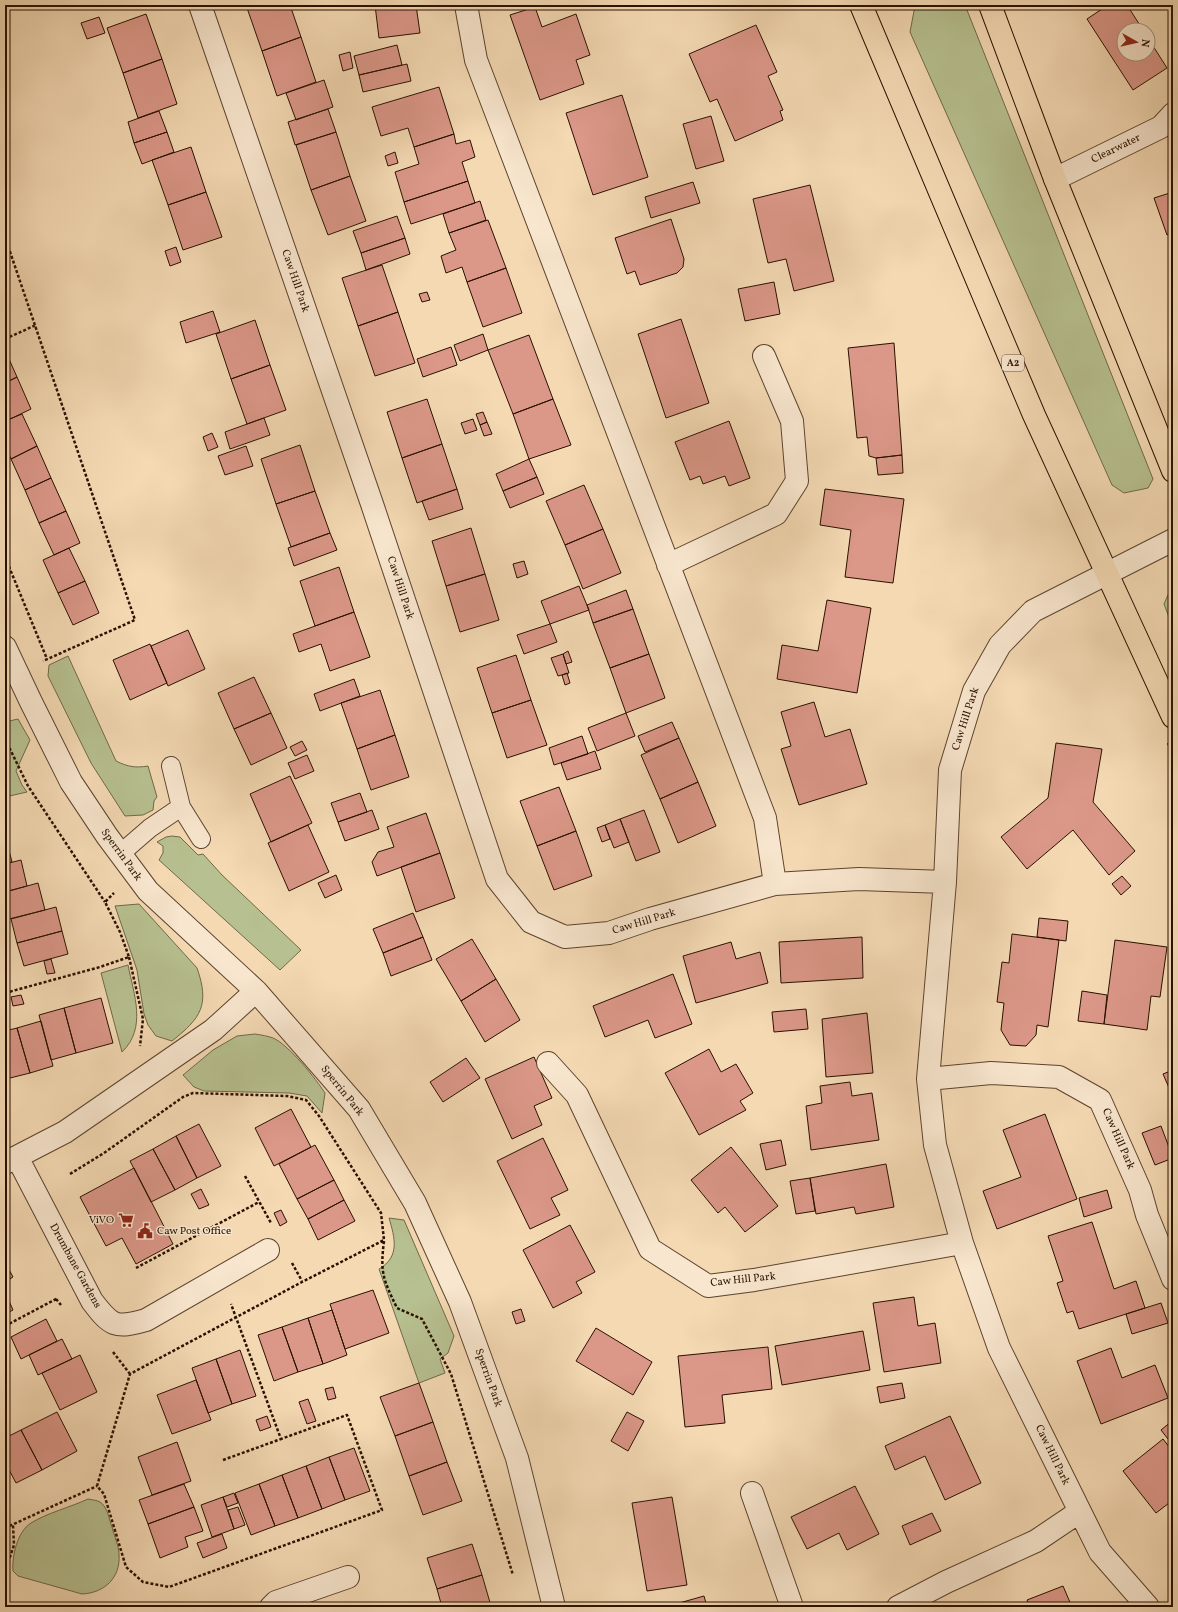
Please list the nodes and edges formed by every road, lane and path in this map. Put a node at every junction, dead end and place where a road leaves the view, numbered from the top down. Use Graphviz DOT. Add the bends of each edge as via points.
graph roads {
  1 [pos="200,5"];
  2 [pos="466,5"];
  3 [pos="861,5"];
  4 [pos="990,5"];
  5 [pos="1173,114"];
  6 [pos="1055,179"];
  7 [pos="5,237"];
  8 [pos="36,325"];
  9 [pos="5,339"];
  10 [pos="764,356"];
  11 [pos="1173,471"];
  12 [pos="1173,540"];
  13 [pos="5,557"];
  14 [pos="668,565"];
  15 [pos="1106,574"];
  16 [pos="5,647"];
  17 [pos="47,659"];
  18 [pos="40,662"];
  19 [pos="1173,717"];
  20 [pos="5,745"];
  21 [pos="171,766"];
  22 [pos="181,806"];
  23 [pos="201,839"];
  24 [pos="120,854"];
  25 [pos="135,873"];
  26 [pos="944,882"];
  27 [pos="775,884"];
  28 [pos="105,902"];
  29 [pos="129,957"];
  30 [pos="256,991"];
  31 [pos="5,993"];
  32 [pos="548,1063"];
  33 [pos="143,1078"];
  34 [pos="928,1079"];
  35 [pos="11,1160"];
  36 [pos="70,1174"];
  37 [pos="259,1202"];
  38 [pos="384,1240"];
  39 [pos="962,1243"];
  40 [pos="268,1250"];
  41 [pos="136,1268"];
  42 [pos="221,1277"];
  43 [pos="1173,1279"];
  44 [pos="83,1284"];
  45 [pos="237,1318"];
  46 [pos="5,1326"];
  47 [pos="281,1439"];
  48 [pos="223,1460"];
  49 [pos="97,1486"];
  50 [pos="752,1493"];
  51 [pos="1079,1512"];
  52 [pos="13,1525"];
  53 [pos="5,1528"];
  54 [pos="5,1572"];
  55 [pos="513,1575"];
  56 [pos="348,1577"];
  57 [pos="271,1607"];
  58 [pos="554,1607"];
  59 [pos="792,1607"];
  60 [pos="898,1607"];
  61 [pos="1148,1607"];
  1 -- 27 [label="street, Caw Hill Park" via="372,504 497,879 531,922 565,937 609,933"];
  2 -- 14 [label="street" via="476,60"];
  3 -- 15 [label="highway, A2" via="1034,415"];
  4 -- 6 [label="highway"];
  5 -- 6 [label="street, Clearwater" via="1161,127"];
  6 -- 11 [label="highway"];
  7 -- 8 [label="path"];
  8 -- 9 [label="path"];
  8 -- 17 [label="path" via="135,620"];
  10 -- 14 [label="street" via="792,422 798,480 776,514"];
  12 -- 15 [label="street, Caw Hill Park"];
  13 -- 17 [label="path"];
  14 -- 27 [label="street" via="765,818"];
  15 -- 19 [label="highway, A2"];
  15 -- 26 [label="street, Caw Hill Park" via="1033,611 1000,645 974,691 950,770"];
  16 -- 24 [label="street, Sperrin Park" via="71,782"];
  17 -- 18 [label="path"];
  20 -- 28 [label="path" via="28,786"];
  21 -- 22 [label="lane"];
  22 -- 23 [label="lane"];
  22 -- 24 [label="lane"];
  24 -- 25 [label="street, Sperrin Park"];
  25 -- 28 [label="path"];
  25 -- 30 [label="street, Sperrin Park" via="148,891"];
  26 -- 27 [label="street, Caw Hill Park" via="859,879"];
  26 -- 34 [label="street, Caw Hill Park"];
  28 -- 29 [label="path"];
  29 -- 31 [label="path"];
  29 -- 33 [label="path" via="143,1019 140,1048"];
  30 -- 33 [label="street, Drumbane Gardens" via="213,1030"];
  30 -- 58 [label="street, Sperrin Park" via="358,1109 415,1203 460,1302 517,1458"];
  32 -- 39 [label="street, Caw Hill Park" via="577,1095 650,1249 708,1286"];
  33 -- 35 [label="street, Drumbane Gardens" via="65,1132"];
  34 -- 39 [label="street, Caw Hill Park" via="934,1145"];
  34 -- 43 [label="street, Caw Hill Park" via="991,1073 1059,1077 1100,1100 1140,1190 1146,1214"];
  35 -- 44 [label="street, Drumbane Gardens"];
  36 -- 38 [label="path" via="183,1097 193,1094 298,1098 306,1100 319,1116 381,1214"];
  37 -- 41 [label="path"];
  38 -- 45 [label="path"];
  38 -- 55 [label="path" via="381,1265 397,1308 422,1319 451,1374"];
  39 -- 51 [label="street, Caw Hill Park" via="999,1348"];
  40 -- 42 [label="street, Drumbane Gardens"];
  42 -- 44 [label="street, Drumbane Gardens" via="146,1320 125,1326 107,1320 92,1302"];
  42 -- 45 [label="path"];
  44 -- 46 [label="path"];
  45 -- 47 [label="path"];
  45 -- 49 [label="path" via="130,1374"];
  47 -- 48 [label="path"];
  47 -- 49 [label="path" via="347,1415 382,1510 169,1587 143,1582 126,1568 104,1494"];
  49 -- 52 [label="path"];
  50 -- 59 [label="street"];
  51 -- 60 [label="street" via="1036,1541"];
  51 -- 61 [label="street, Caw Hill Park" via="1100,1552"];
  52 -- 53 [label="path"];
  52 -- 54 [label="path" via="14,1545"];
  56 -- 57 [label="street" via="276,1602"];
}
